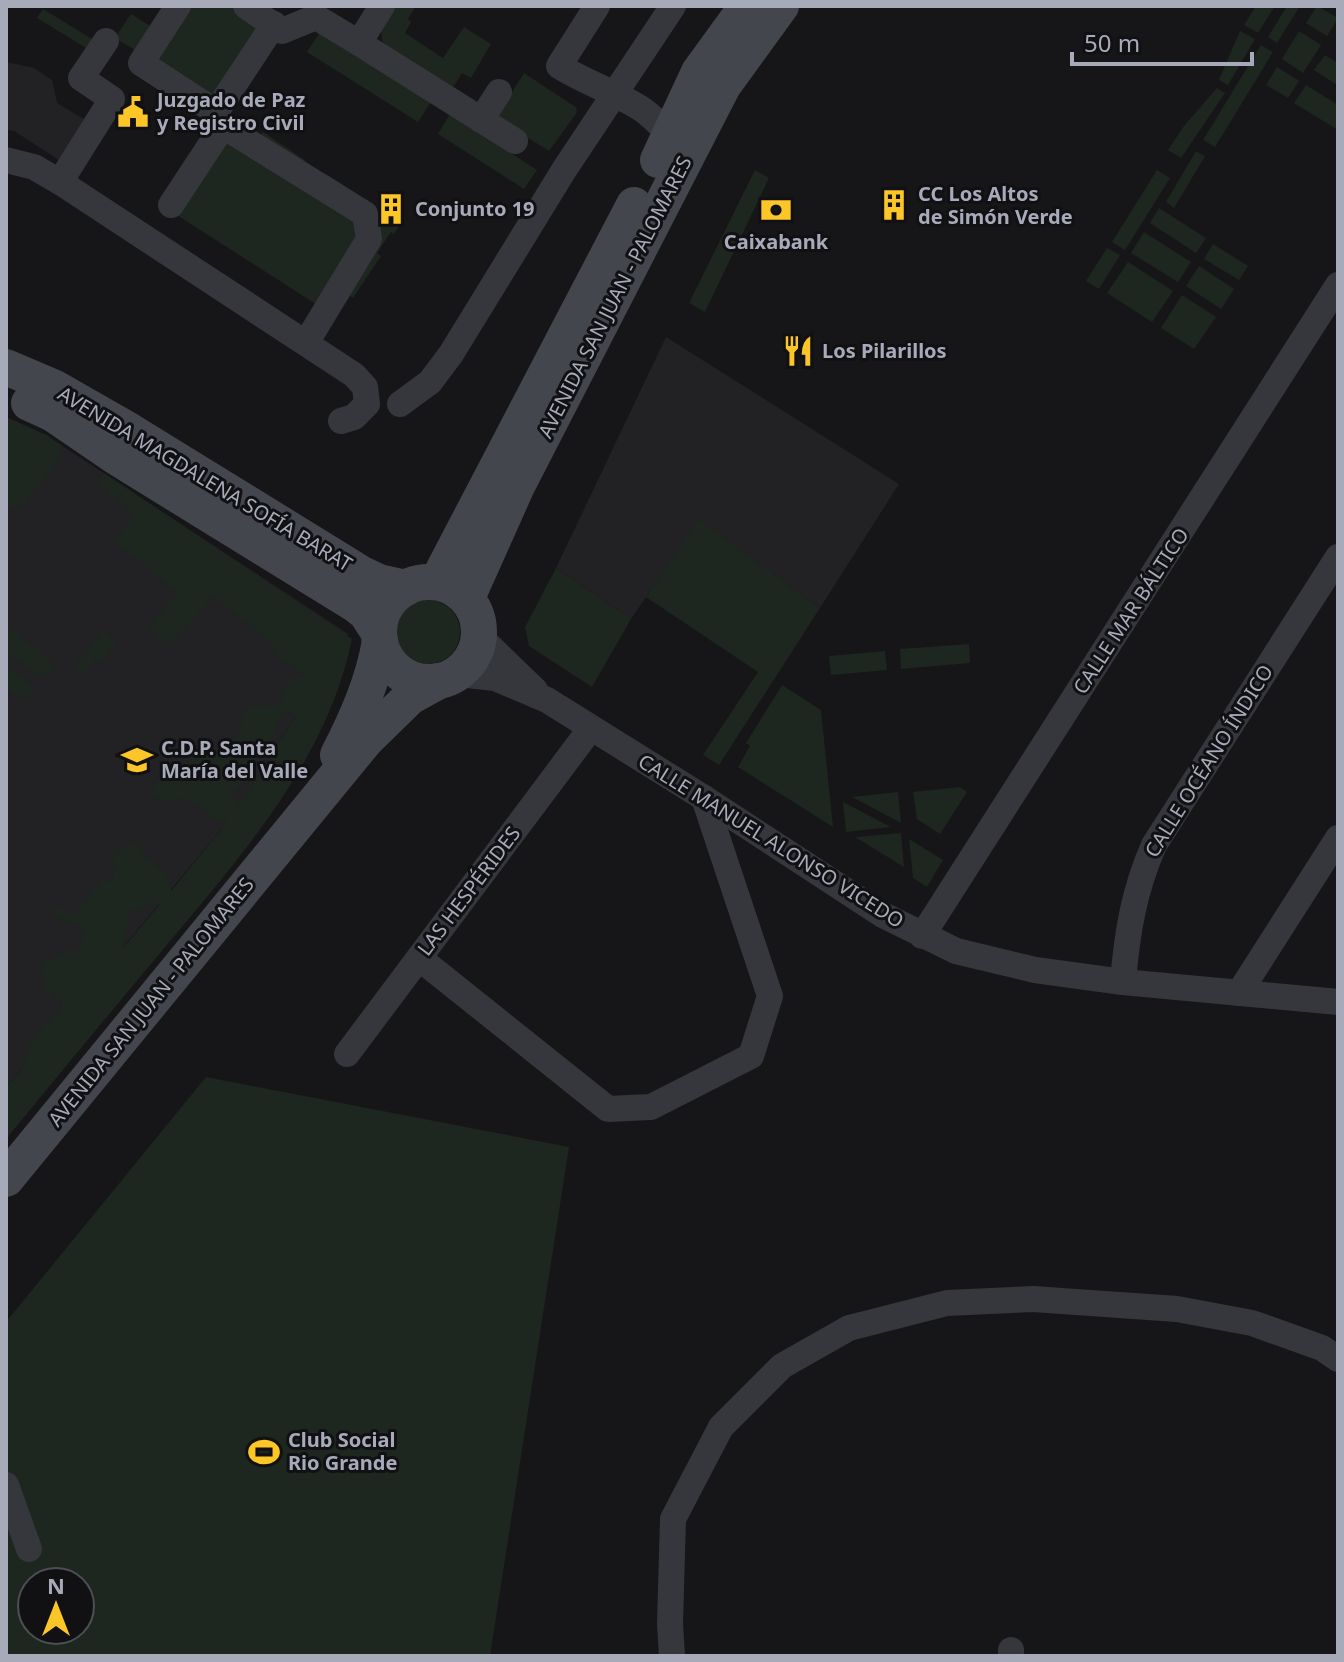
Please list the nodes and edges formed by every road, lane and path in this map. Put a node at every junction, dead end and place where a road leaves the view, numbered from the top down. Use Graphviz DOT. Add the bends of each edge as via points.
graph roads {
  1 [pos="178,6"];
  2 [pos="246,6"];
  3 [pos="382,6"];
  4 [pos="597,6"];
  5 [pos="673,6"];
  6 [pos="747,6"];
  7 [pos="781,6"];
  8 [pos="274,24"];
  9 [pos="106,41"];
  10 [pos="359,43"];
  11 [pos="499,92"];
  12 [pos="614,94"];
  13 [pos="219,119"];
  14 [pos="481,120"];
  15 [pos="671,136"];
  16 [pos="515,141"];
  17 [pos="6,160"];
  18 [pos="60,182"];
  19 [pos="171,205"];
  20 [pos="1338,285"];
  21 [pos="306,343"];
  22 [pos="6,367"];
  23 [pos="6,393"];
  24 [pos="400,404"];
  25 [pos="341,421"];
  26 [pos="1338,557"];
  27 [pos="437,590"];
  28 [pos="379,637"];
  29 [pos="480,637"];
  30 [pos="449,677"];
  31 [pos="547,700"];
  32 [pos="591,728"];
  33 [pos="704,798"];
  34 [pos="296,825"];
  35 [pos="1338,838"];
  36 [pos="922,936"];
  37 [pos="419,958"];
  38 [pos="1123,982"];
  39 [pos="1239,993"];
  40 [pos="1338,1002"];
  41 [pos="347,1054"];
  42 [pos="6,1179"];
  43 [pos="1338,1359"];
  44 [pos="6,1485"];
  45 [pos="29,1549"];
  46 [pos="672,1656"];
  1 -- 13 [label="street" via="141,63"];
  2 -- 8 [label="street"];
  3 -- 10 [label="street"];
  4 -- 12 [label="street" via="559,66"];
  5 -- 12 [label="street"];
  6 -- 15 [label="street, AVENIDA SAN JUAN - PALOMARES" via="699,72"];
  7 -- 27 [label="street, AVENIDA SAN JUAN - PALOMARES" via="723,86 517,486"];
  8 -- 10 [label="street" via="282,31 316,17"];
  8 -- 13 [label="street"];
  9 -- 18 [label="street" via="81,78 112,99"];
  10 -- 14 [label="street"];
  11 -- 14 [label="street"];
  12 -- 15 [label="street"];
  12 -- 24 [label="street" via="555,165 451,354 430,382"];
  13 -- 19 [label="street"];
  13 -- 21 [label="street" via="365,214 369,239"];
  14 -- 16 [label="street"];
  15 -- 27 [label="street, AVENIDA SAN JUAN - PALOMARES"];
  17 -- 18 [label="street" via="34,167"];
  18 -- 21 [label="street"];
  20 -- 36 [label="street, CALLE MAR BÁLTICO"];
  21 -- 25 [label="street" via="365,387 364,408"];
  22 -- 27 [label="street, AVENIDA MAGDALENA SOFÍA BARAT" via="130,431 362,574 379,582"];
  23 -- 28 [label="street, AVENIDA MAGDALENA SOFÍA BARAT" via="53,414 356,605"];
  26 -- 38 [label="street, CALLE OCÉANO ÍNDICO" via="1154,845 1133,903"];
  27 -- 28 [label="street" via="397,593 381,617"];
  27 -- 29 [label="street" via="478,619"];
  28 -- 30 [label="street" via="400,673 414,680"];
  28 -- 34 [label="street" via="374,672 350,731"];
  29 -- 30 [label="street" via="473,656"];
  29 -- 31 [label="street, CALLE MANUEL ALONSO VICEDO"];
  30 -- 31 [label="street, CALLE MANUEL ALONSO VICEDO" via="495,678"];
  30 -- 34 [label="street" via="410,697 387,719"];
  31 -- 32 [label="street, CALLE MANUEL ALONSO VICEDO"];
  32 -- 33 [label="street, CALLE MANUEL ALONSO VICEDO"];
  32 -- 37 [label="street, LAS HESPÉRIDES"];
  33 -- 36 [label="street, CALLE MANUEL ALONSO VICEDO"];
  33 -- 37 [label="street" via="770,996 751,1056 651,1107 608,1109"];
  34 -- 42 [label="street, AVENIDA SAN JUAN - PALOMARES"];
  35 -- 39 [label="street"];
  36 -- 38 [label="street, CALLE MANUEL ALONSO VICEDO" via="994,961"];
  37 -- 41 [label="street, LAS HESPÉRIDES"];
  38 -- 39 [label="street, CALLE MANUEL ALONSO VICEDO"];
  39 -- 40 [label="street, CALLE MANUEL ALONSO VICEDO"];
  43 -- 46 [label="street" via="1252,1323 1177,1309 1033,1299 947,1303 849,1328 782,1366 721,1427 673,1519"];
  44 -- 45 [label="street"];
}
